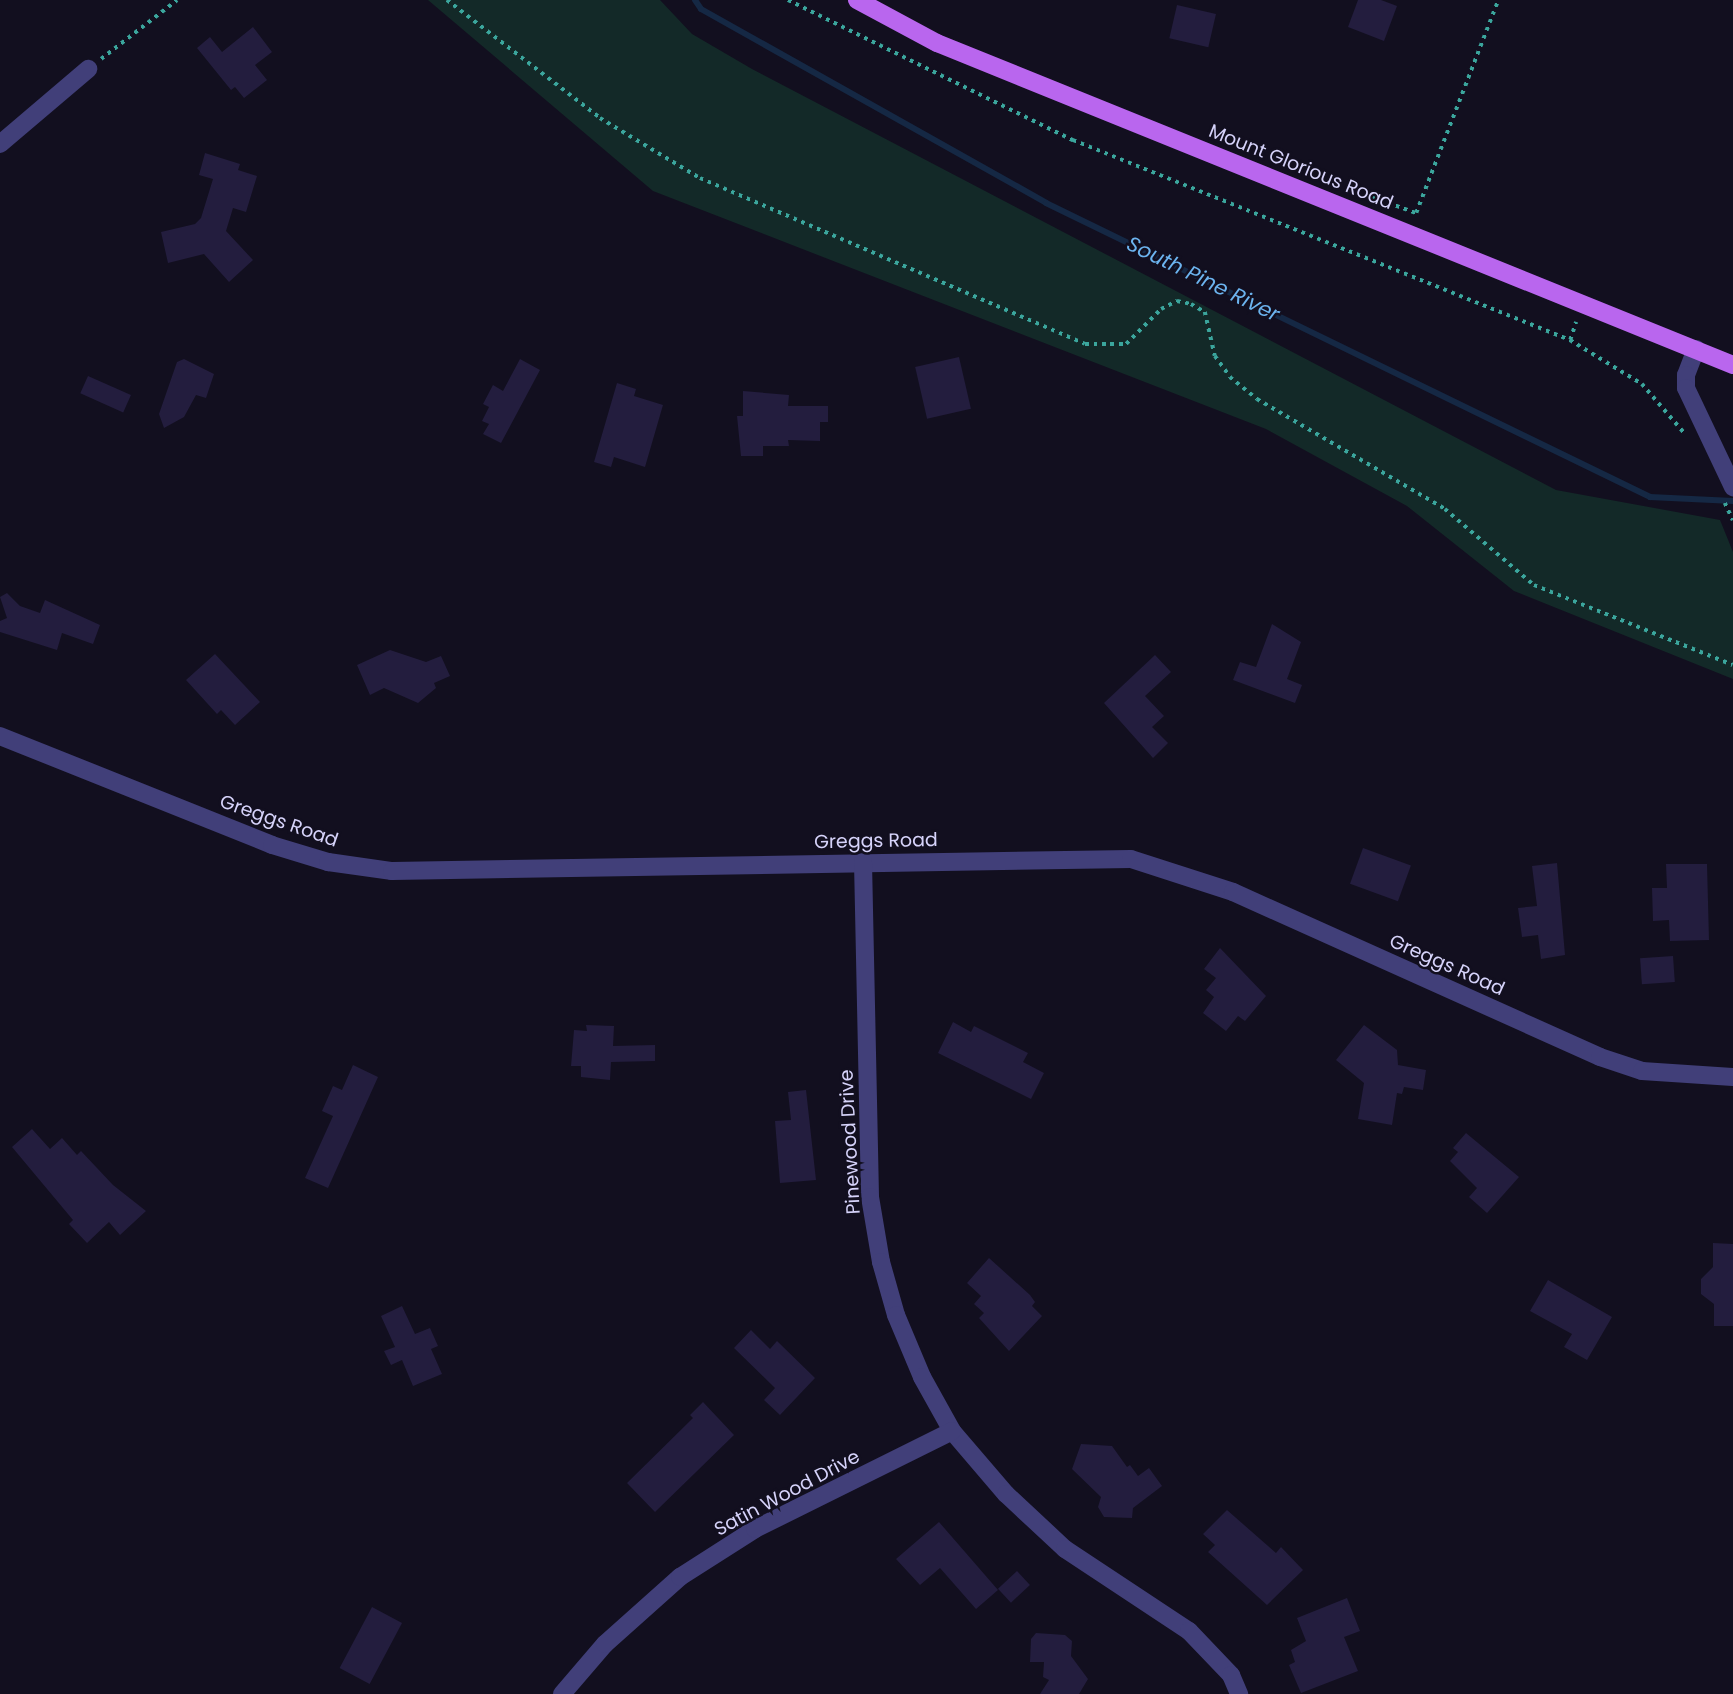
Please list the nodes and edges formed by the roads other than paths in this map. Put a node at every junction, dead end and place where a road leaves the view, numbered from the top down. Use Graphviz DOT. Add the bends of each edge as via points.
graph roads {
  1 [pos="857,0"];
  2 [pos="88,69"];
  3 [pos="0,144"];
  4 [pos="1696,349"];
  5 [pos="1733,365"];
  6 [pos="1733,487"];
  7 [pos="0,736"];
  8 [pos="863,862"];
  9 [pos="1733,1077"];
  10 [pos="952,1431"];
  11 [pos="562,1694"];
  12 [pos="1239,1694"];
  1 -- 4 [label="main road, Mount Glorious Road" via="937,43"];
  2 -- 3 [label="street"];
  4 -- 5 [label="main road, Mount Glorious Road"];
  4 -- 6 [label="street" via="1686,388"];
  7 -- 8 [label="street, Greggs Road" via="272,845 328,862 392,871"];
  8 -- 9 [label="street, Greggs Road" via="1131,859 1233,892 1600,1057 1642,1071"];
  8 -- 10 [label="street, Pinewood Drive" via="870,1197 896,1315"];
  10 -- 11 [label="street, Satin Wood Drive" via="755,1530 680,1577 605,1644"];
  10 -- 12 [label="street, Pinewood Drive" via="1006,1494 1065,1549 1189,1631 1231,1675"];
}
